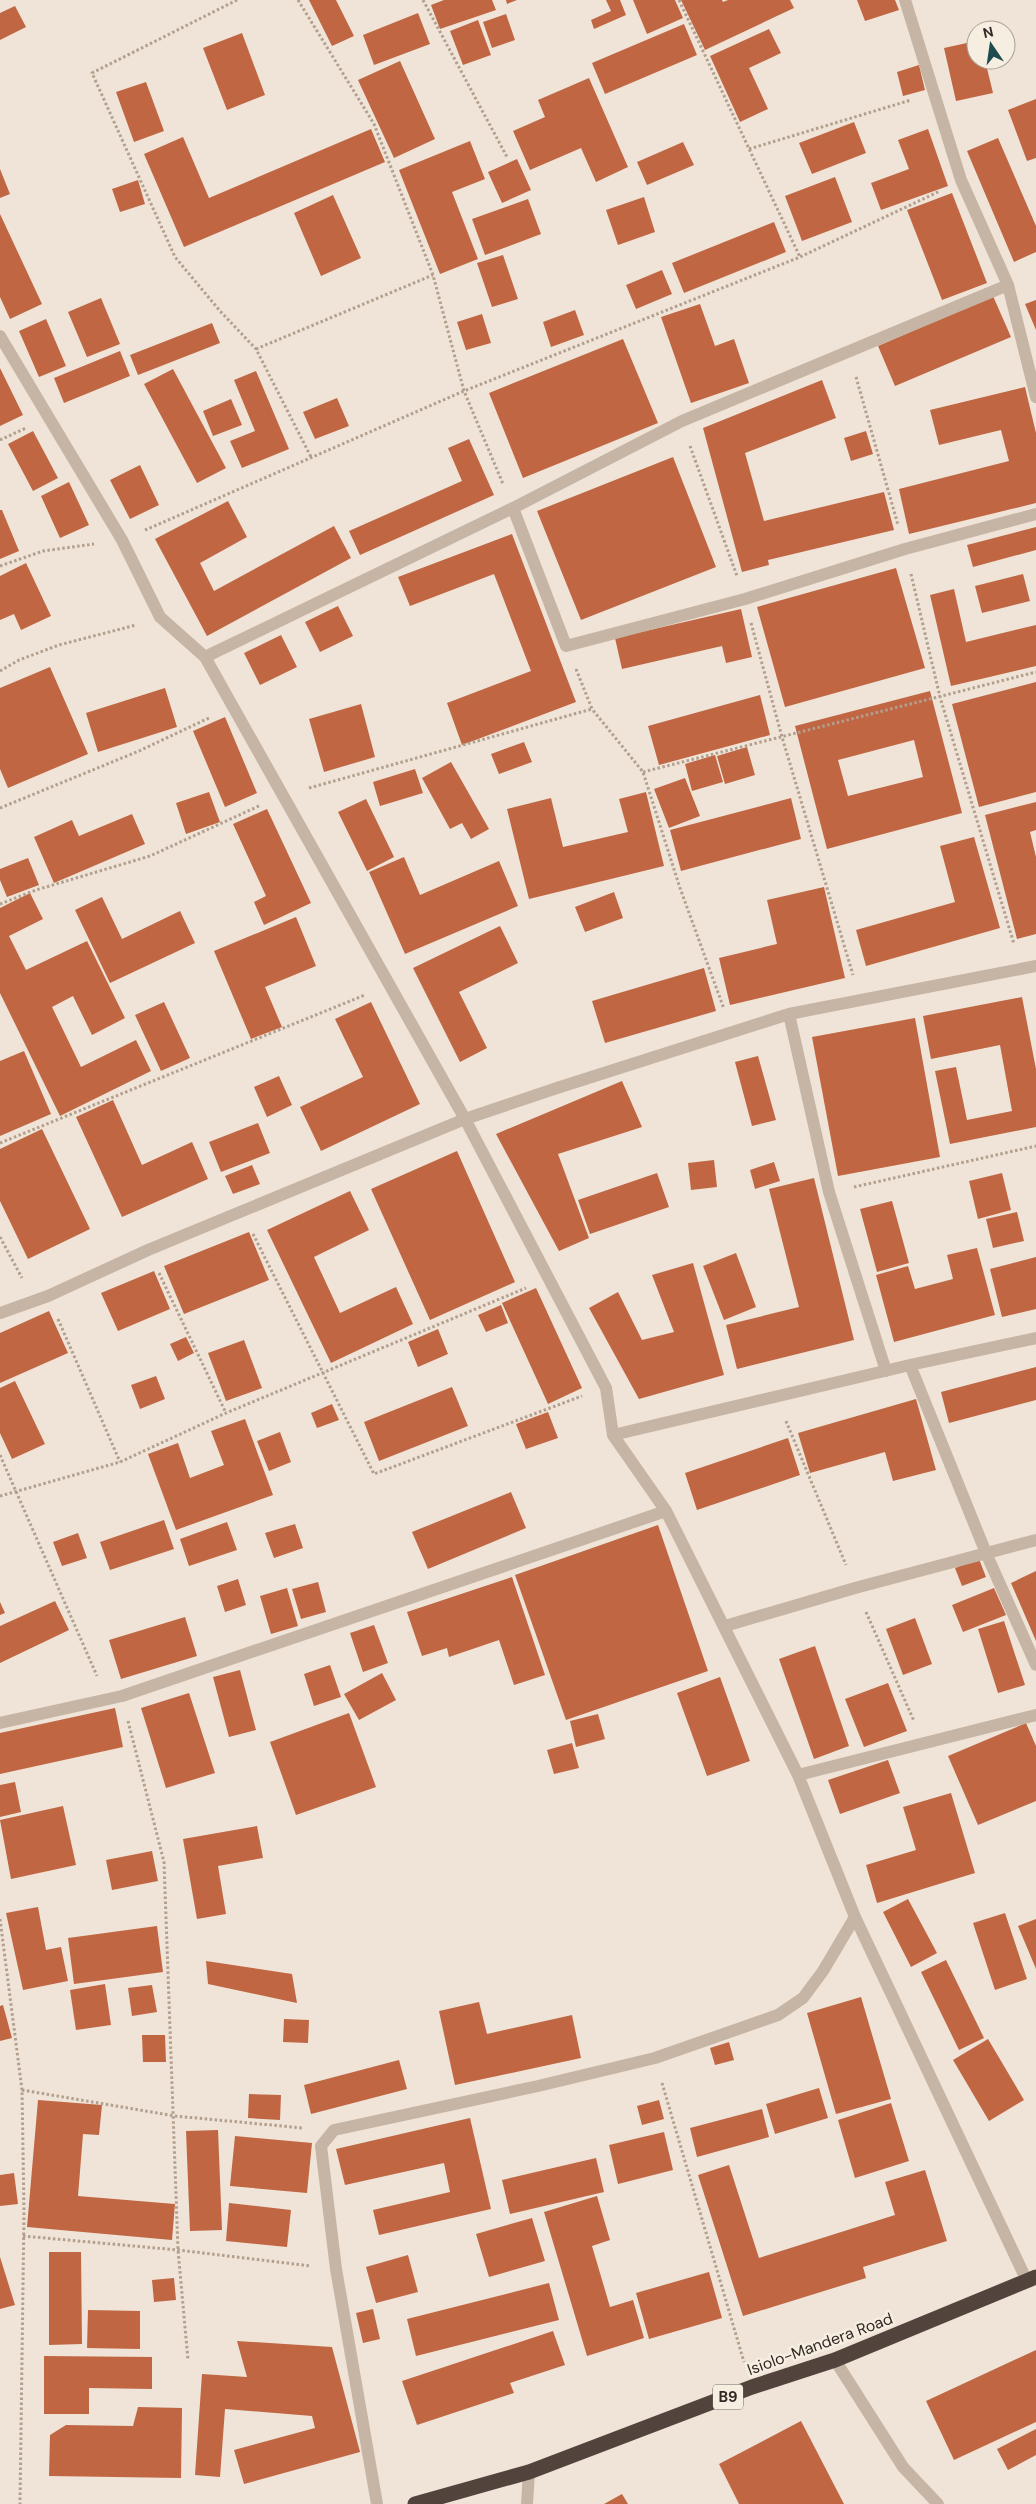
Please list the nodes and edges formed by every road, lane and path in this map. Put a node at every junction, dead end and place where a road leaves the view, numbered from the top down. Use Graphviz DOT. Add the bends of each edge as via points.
graph roads {
  1 [pos="237,0"];
  2 [pos="298,0"];
  3 [pos="423,0"];
  4 [pos="678,0"];
  5 [pos="905,0"];
  6 [pos="934,94"];
  7 [pos="749,149"];
  8 [pos="507,157"];
  9 [pos="962,180"];
  10 [pos="800,256"];
  11 [pos="433,275"];
  12 [pos="1008,285"];
  13 [pos="0,336"];
  14 [pos="256,349"];
  15 [pos="849,353"];
  16 [pos="464,391"];
  17 [pos="1036,397"];
  18 [pos="682,421"];
  19 [pos="311,457"];
  20 [pos="513,508"];
  21 [pos="1036,514"];
  22 [pos="122,540"];
  23 [pos="904,549"];
  24 [pos="0,566"];
  25 [pos="745,599"];
  26 [pos="160,618"];
  27 [pos="566,646"];
  28 [pos="205,657"];
  29 [pos="0,671"];
  30 [pos="1036,672"];
  31 [pos="940,697"];
  32 [pos="232,708"];
  33 [pos="592,709"];
  34 [pos="782,737"];
  35 [pos="643,772"];
  36 [pos="284,795"];
  37 [pos="0,808"];
  38 [pos="0,904"];
  39 [pos="1036,966"];
  40 [pos="1021,968"];
  41 [pos="389,985"];
  42 [pos="861,1002"];
  43 [pos="789,1014"];
  44 [pos="732,1032"];
  45 [pos="465,1120"];
  46 [pos="0,1143"];
  47 [pos="1036,1146"];
  48 [pos="829,1192"];
  49 [pos="242,1212"];
  50 [pos="0,1237"];
  51 [pos="148,1250"];
  52 [pos="549,1279"];
  53 [pos="48,1296"];
  54 [pos="34,1301"];
  55 [pos="0,1313"];
  56 [pos="1036,1338"];
  57 [pos="910,1365"];
  58 [pos="886,1371"];
  59 [pos="323,1374"];
  60 [pos="606,1388"];
  61 [pos="226,1413"];
  62 [pos="613,1436"];
  63 [pos="0,1456"];
  64 [pos="120,1462"];
  65 [pos="16,1490"];
  66 [pos="0,1496"];
  67 [pos="666,1511"];
  68 [pos="1036,1540"];
  69 [pos="986,1553"];
  70 [pos="725,1626"];
  71 [pos="1036,1666"];
  72 [pos="122,1696"];
  73 [pos="106,1698"];
  74 [pos="1036,1715"];
  75 [pos="0,1723"];
  76 [pos="798,1775"];
  77 [pos="855,1918"];
  78 [pos="0,1919"];
  79 [pos="655,2058"];
  80 [pos="22,2090"];
  81 [pos="175,2116"];
  82 [pos="334,2130"];
  83 [pos="24,2236"];
  84 [pos="178,2250"];
  85 [pos="336,2269"];
  86 [pos="1032,2279"];
  87 [pos="188,2360"];
  88 [pos="835,2360"];
  89 [pos="752,2387"];
  90 [pos="529,2472"];
  91 [pos="20,2504"];
  92 [pos="377,2504"];
  93 [pos="415,2504"];
  94 [pos="527,2504"];
  95 [pos="938,2504"];
  1 -- 14 [label="path" via="92,73 174,257"];
  2 -- 11 [label="path" via="374,124"];
  3 -- 8 [label="path"];
  4 -- 7 [label="path"];
  5 -- 6 [label="street"];
  6 -- 7 [label="path"];
  6 -- 9 [label="street"];
  7 -- 10 [label="path"];
  9 -- 10 [label="path"];
  9 -- 12 [label="street"];
  10 -- 16 [label="path"];
  11 -- 14 [label="path"];
  11 -- 16 [label="path"];
  12 -- 15 [label="street"];
  12 -- 17 [label="street"];
  13 -- 22 [label="street"];
  14 -- 19 [label="path"];
  15 -- 18 [label="street"];
  15 -- 23 [label="path"];
  16 -- 19 [label="path"];
  16 -- 20 [label="path"];
  18 -- 20 [label="street"];
  18 -- 25 [label="path"];
  19 -- 22 [label="path"];
  20 -- 27 [label="street"];
  20 -- 28 [label="street"];
  21 -- 23 [label="street"];
  22 -- 24 [label="path" via="43,551"];
  22 -- 26 [label="street"];
  23 -- 25 [label="street"];
  23 -- 31 [label="path"];
  25 -- 27 [label="street"];
  25 -- 34 [label="path"];
  26 -- 28 [label="street"];
  26 -- 29 [label="path" via="52,647"];
  27 -- 33 [label="path"];
  28 -- 32 [label="street"];
  30 -- 31 [label="path"];
  31 -- 34 [label="path"];
  31 -- 40 [label="path"];
  32 -- 36 [label="street"];
  32 -- 37 [label="path" via="139,751"];
  33 -- 35 [label="path"];
  33 -- 36 [label="path"];
  34 -- 35 [label="path"];
  34 -- 42 [label="path"];
  35 -- 44 [label="path" via="680,888"];
  36 -- 38 [label="path" via="150,856"];
  36 -- 41 [label="street"];
  39 -- 40 [label="street"];
  40 -- 42 [label="street"];
  41 -- 45 [label="street"];
  41 -- 46 [label="path"];
  42 -- 43 [label="street"];
  43 -- 44 [label="street"];
  43 -- 48 [label="street"];
  44 -- 45 [label="street"];
  45 -- 49 [label="street"];
  45 -- 52 [label="street"];
  47 -- 48 [label="path"];
  48 -- 58 [label="street"];
  49 -- 51 [label="street"];
  49 -- 59 [label="path"];
  50 -- 54 [label="path"];
  51 -- 53 [label="street"];
  51 -- 61 [label="path"];
  52 -- 59 [label="path"];
  52 -- 60 [label="street"];
  53 -- 54 [label="street"];
  53 -- 64 [label="path"];
  54 -- 55 [label="street"];
  56 -- 57 [label="street"];
  57 -- 58 [label="street"];
  57 -- 69 [label="street"];
  58 -- 62 [label="street"];
  59 -- 60 [label="path" via="374,1474"];
  59 -- 61 [label="path"];
  60 -- 62 [label="street"];
  61 -- 64 [label="path"];
  62 -- 67 [label="street"];
  63 -- 65 [label="path"];
  64 -- 65 [label="path"];
  65 -- 66 [label="path"];
  65 -- 73 [label="path"];
  67 -- 70 [label="street"];
  67 -- 72 [label="street"];
  68 -- 69 [label="street"];
  69 -- 70 [label="street"];
  69 -- 71 [label="street"];
  70 -- 76 [label="street"];
  72 -- 73 [label="street"];
  72 -- 81 [label="path" via="164,1862"];
  73 -- 75 [label="street"];
  74 -- 76 [label="street"];
  76 -- 77 [label="street"];
  77 -- 79 [label="street" via="803,1998 778,2015"];
  77 -- 86 [label="street"];
  78 -- 80 [label="path"];
  79 -- 82 [label="street"];
  79 -- 89 [label="path"];
  80 -- 81 [label="path"];
  80 -- 83 [label="path"];
  81 -- 82 [label="path"];
  81 -- 84 [label="path"];
  82 -- 85 [label="street" via="321,2146"];
  83 -- 84 [label="path"];
  83 -- 91 [label="path"];
  84 -- 85 [label="path"];
  84 -- 87 [label="path"];
  85 -- 92 [label="street"];
  86 -- 88 [label="highway, Isiolo-Mandera Road / B9"];
  88 -- 89 [label="highway, Isiolo-Mandera Road / B9"];
  88 -- 95 [label="street" via="903,2467"];
  89 -- 90 [label="highway, Isiolo-Mandera Road / B9"];
  90 -- 93 [label="highway, Isiolo-Mandera Road / B9"];
  90 -- 94 [label="street"];
}
